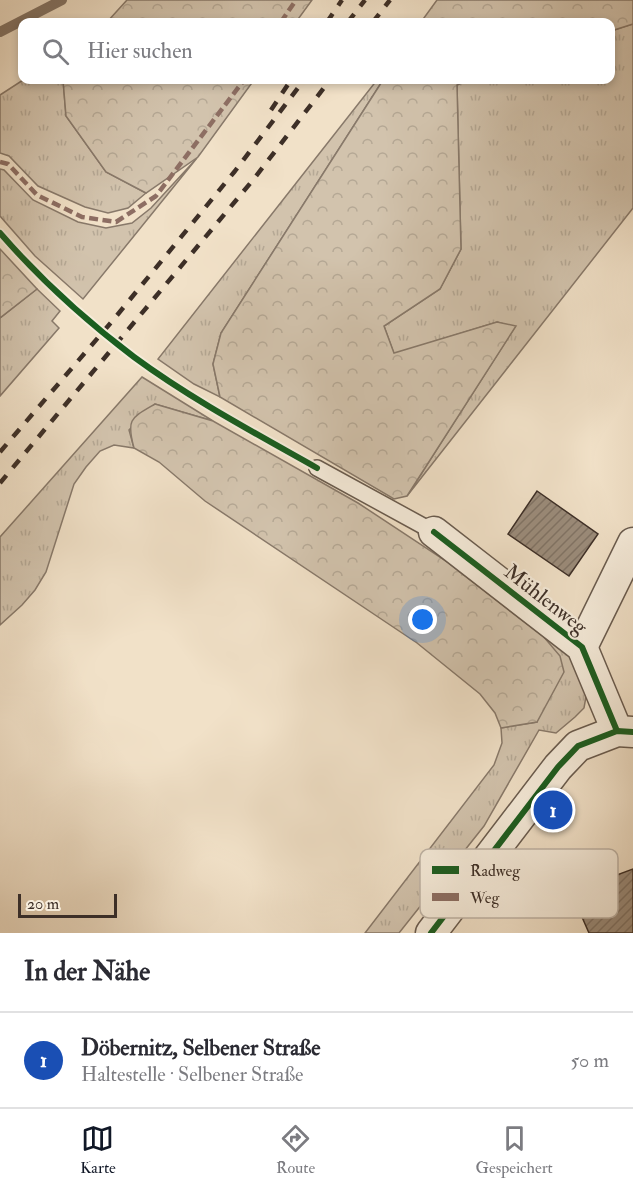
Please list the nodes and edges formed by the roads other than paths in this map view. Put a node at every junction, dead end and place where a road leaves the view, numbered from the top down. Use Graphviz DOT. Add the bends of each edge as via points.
graph roads {
  1 [pos="317,468"];
  2 [pos="434,532"];
  3 [pos="633,543"];
  4 [pos="582,647"];
  5 [pos="625,732"];
  6 [pos="495,849"];
  7 [pos="442,918"];
  8 [pos="431,933"];
  1 -- 2 [label="lane, Mühlenweg"];
  2 -- 4 [label="street, Mühlenweg"];
  3 -- 4 [label="street"];
  4 -- 5 [label="street, Mühlenweg"];
  5 -- 6 [label="street" via="578,746"];
  7 -- 8 [label="street"];
}
